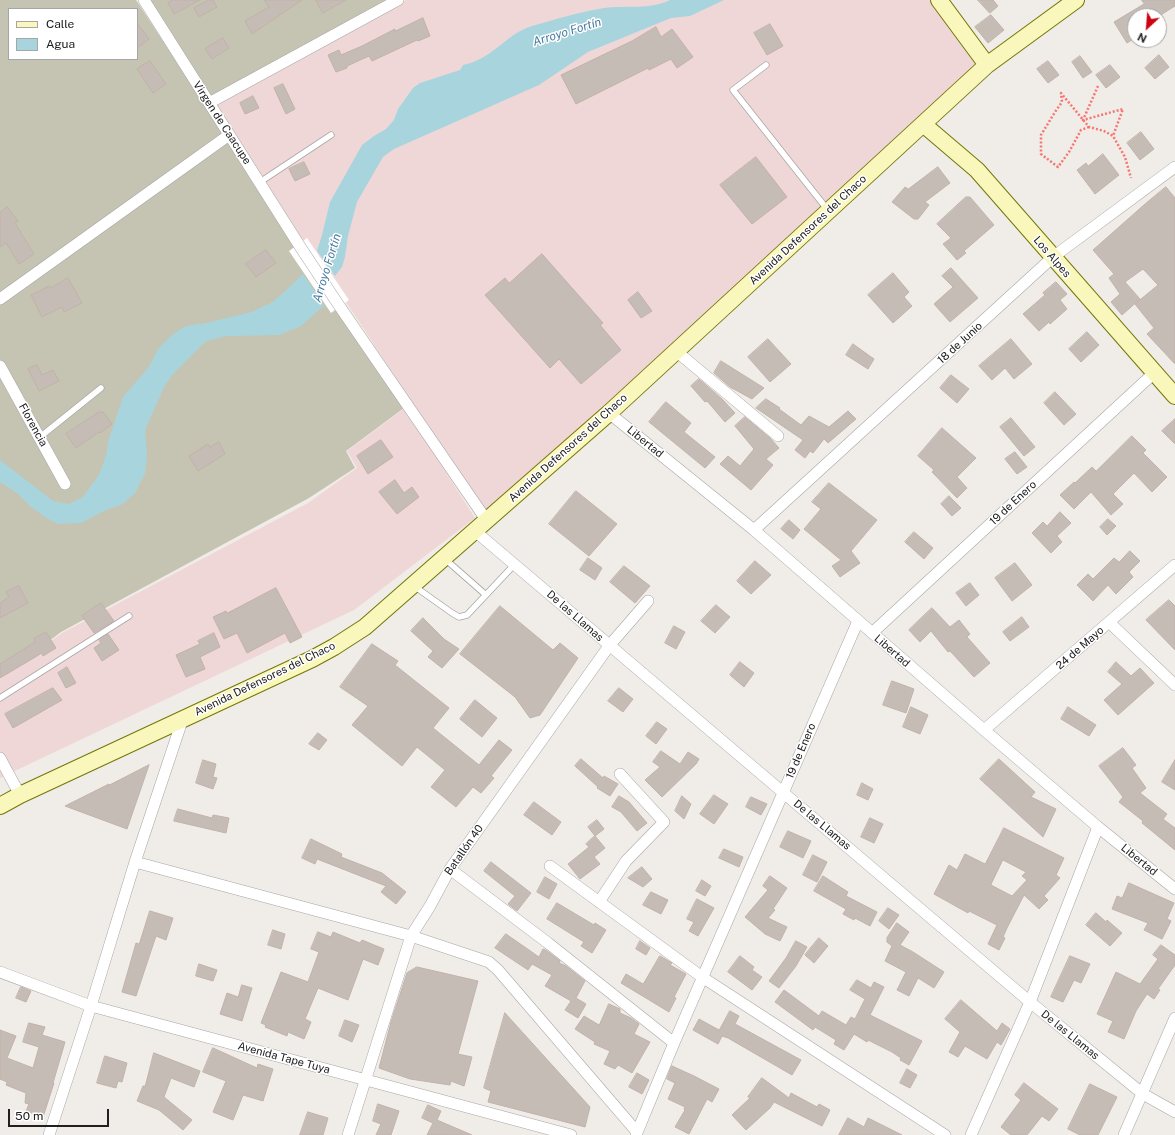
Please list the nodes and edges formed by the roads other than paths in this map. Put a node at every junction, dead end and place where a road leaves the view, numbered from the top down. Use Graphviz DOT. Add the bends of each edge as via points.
graph roads {
  1 [pos="144,0"];
  2 [pos="398,0"];
  3 [pos="939,0"];
  4 [pos="1076,0"];
  5 [pos="766,65"];
  6 [pos="987,65"];
  7 [pos="209,103"];
  8 [pos="923,124"];
  9 [pos="229,135"];
  10 [pos="331,135"];
  11 [pos="1175,167"];
  12 [pos="260,182"];
  13 [pos="828,211"];
  14 [pos="1053,257"];
  15 [pos="0,299"];
  16 [pos="676,351"];
  17 [pos="0,366"];
  18 [pos="1154,373"];
  19 [pos="101,388"];
  20 [pos="1175,396"];
  21 [pos="609,412"];
  22 [pos="778,436"];
  23 [pos="40,437"];
  24 [pos="65,484"];
  25 [pos="487,521"];
  26 [pos="754,530"];
  27 [pos="475,531"];
  28 [pos="444,558"];
  29 [pos="514,565"];
  30 [pos="1175,565"];
  31 [pos="413,586"];
  32 [pos="486,595"];
  33 [pos="648,601"];
  34 [pos="129,616"];
  35 [pos="858,621"];
  36 [pos="1110,623"];
  37 [pos="872,633"];
  38 [pos="609,646"];
  39 [pos="1175,686"];
  40 [pos="0,698"];
  41 [pos="183,718"];
  42 [pos="984,730"];
  43 [pos="0,758"];
  44 [pos="620,774"];
  45 [pos="784,792"];
  46 [pos="20,795"];
  47 [pos="0,806"];
  48 [pos="1098,827"];
  49 [pos="136,862"];
  50 [pos="550,866"];
  51 [pos="450,869"];
  52 [pos="1175,889"];
  53 [pos="599,902"];
  54 [pos="411,936"];
  55 [pos="0,972"];
  56 [pos="702,977"];
  57 [pos="1030,1002"];
  58 [pos="91,1006"];
  59 [pos="1175,1018"];
  60 [pos="674,1043"];
  61 [pos="366,1080"];
  62 [pos="1143,1094"];
  63 [pos="1175,1112"];
  64 [pos="636,1133"];
  65 [pos="49,1135"];
  66 [pos="348,1135"];
  67 [pos="571,1135"];
  68 [pos="945,1135"];
  69 [pos="971,1135"];
  70 [pos="1124,1135"];
  1 -- 7 [label="street, Virgen de Caacupe"];
  2 -- 7 [label="street"];
  3 -- 6 [label="main road"];
  4 -- 6 [label="main road, Avenida Defensores del Chaco"];
  5 -- 13 [label="lane" via="733,90"];
  6 -- 8 [label="main road, Avenida Defensores del Chaco"];
  7 -- 9 [label="street, Virgen de Caacupe"];
  8 -- 13 [label="main road, Avenida Defensores del Chaco"];
  8 -- 14 [label="main road, Los Alpes" via="977,170"];
  9 -- 12 [label="street, Virgen de Caacupe"];
  9 -- 15 [label="street"];
  10 -- 12 [label="lane"];
  11 -- 14 [label="street, 18 de Junio"];
  12 -- 25 [label="street, Virgen de Caacupe" via="299,246"];
  13 -- 16 [label="main road, Avenida Defensores del Chaco"];
  14 -- 18 [label="main road, Los Alpes"];
  14 -- 26 [label="street, 18 de Junio"];
  16 -- 21 [label="main road, Avenida Defensores del Chaco"];
  16 -- 22 [label="street"];
  17 -- 23 [label="street, Florencia"];
  18 -- 20 [label="main road, Los Alpes"];
  18 -- 37 [label="street, 19 de Enero"];
  19 -- 23 [label="lane"];
  21 -- 25 [label="main road, Avenida Defensores del Chaco"];
  21 -- 26 [label="street, Libertad"];
  23 -- 24 [label="street, Florencia"];
  25 -- 27 [label="main road, Avenida Defensores del Chaco"];
  26 -- 35 [label="street, Libertad"];
  27 -- 28 [label="main road, Avenida Defensores del Chaco"];
  27 -- 29 [label="street, De las Llamas"];
  28 -- 31 [label="main road, Avenida Defensores del Chaco"];
  28 -- 32 [label="lane"];
  29 -- 32 [label="lane"];
  29 -- 38 [label="street, De las Llamas"];
  30 -- 36 [label="street, 24 de Mayo"];
  31 -- 32 [label="lane" via="459,617 467,615"];
  31 -- 41 [label="main road, Avenida Defensores del Chaco" via="365,627 334,647"];
  33 -- 38 [label="street, Batallón 40"];
  34 -- 40 [label="lane"];
  35 -- 37 [label="street, Libertad"];
  35 -- 45 [label="street, 19 de Enero"];
  36 -- 39 [label="street"];
  36 -- 42 [label="street, 24 de Mayo"];
  37 -- 42 [label="street, Libertad"];
  38 -- 45 [label="street, De las Llamas"];
  38 -- 51 [label="street, Batallón 40"];
  41 -- 46 [label="main road, Avenida Defensores del Chaco"];
  41 -- 49 [label="street"];
  42 -- 48 [label="street, Libertad"];
  43 -- 46 [label="street"];
  44 -- 53 [label="street" via="664,822 626,861"];
  45 -- 56 [label="street, 19 de Enero"];
  45 -- 57 [label="street, De las Llamas"];
  46 -- 47 [label="main road, Avenida Defensores del Chaco"];
  48 -- 52 [label="street, Libertad"];
  48 -- 57 [label="street"];
  49 -- 54 [label="street"];
  49 -- 58 [label="street"];
  50 -- 53 [label="street"];
  51 -- 54 [label="street, Batallón 40"];
  51 -- 60 [label="street"];
  53 -- 56 [label="street"];
  54 -- 61 [label="street, Batallón 40"];
  54 -- 64 [label="street" via="488,962 498,970"];
  55 -- 58 [label="street, Avenida Tape Tuya"];
  56 -- 60 [label="street, 19 de Enero"];
  56 -- 68 [label="street"];
  57 -- 62 [label="street, De las Llamas"];
  57 -- 69 [label="street"];
  58 -- 61 [label="street, Avenida Tape Tuya"];
  58 -- 65 [label="street"];
  59 -- 62 [label="street"];
  60 -- 64 [label="street, 19 de Enero"];
  61 -- 66 [label="street, Batallón 40"];
  61 -- 67 [label="street, Avenida Tape Tuya"];
  62 -- 63 [label="street, De las Llamas"];
  62 -- 70 [label="street"];
}
